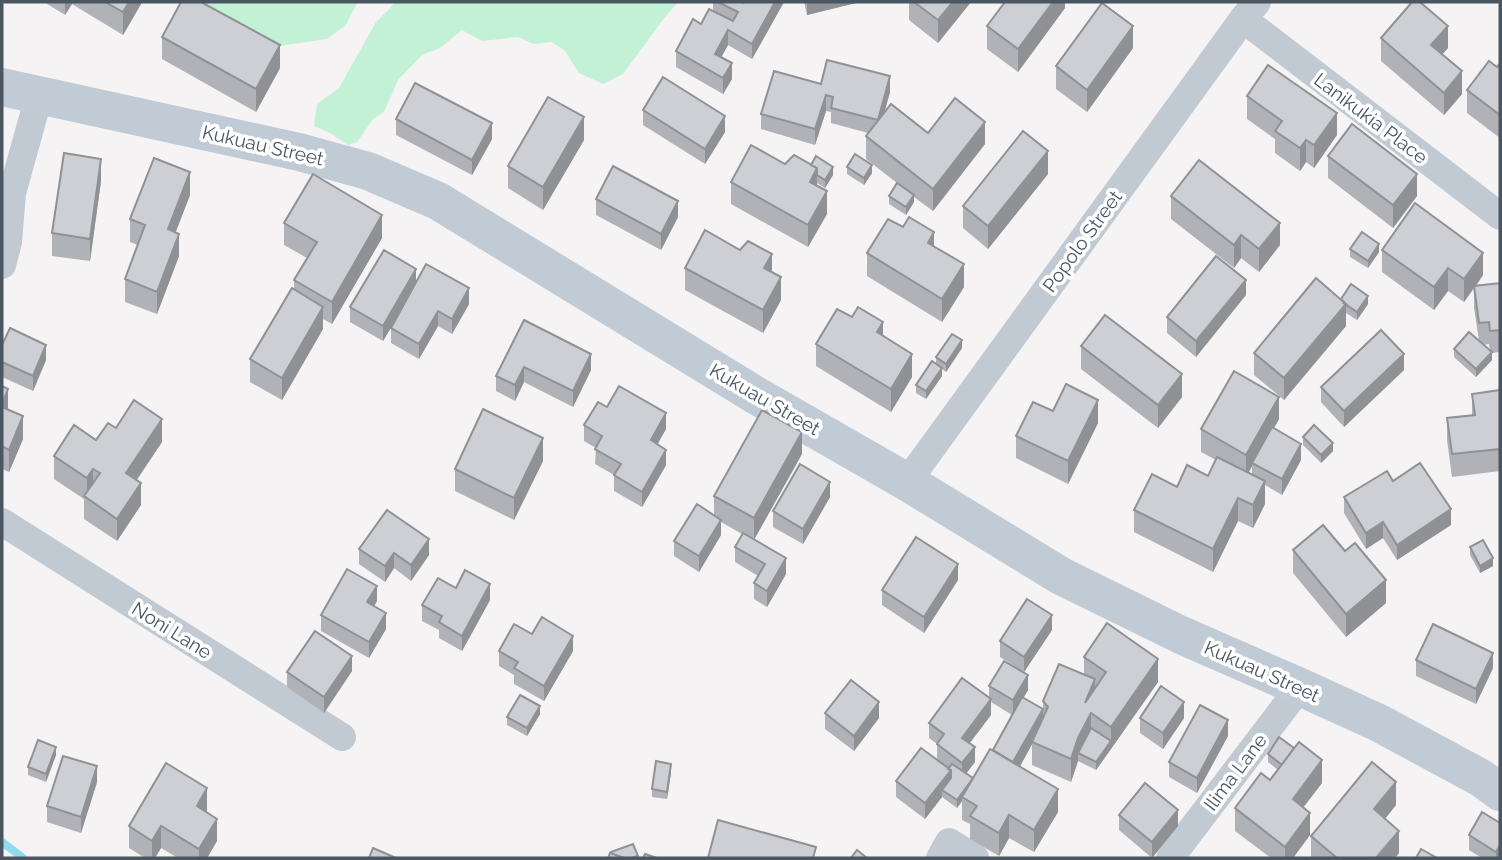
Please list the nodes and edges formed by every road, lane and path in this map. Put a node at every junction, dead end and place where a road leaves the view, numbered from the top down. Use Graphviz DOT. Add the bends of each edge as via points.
graph roads {
  1 [pos="1250,10"];
  2 [pos="2,88"];
  3 [pos="39,96"];
  4 [pos="1500,216"];
  5 [pos="2,265"];
  6 [pos="907,482"];
  7 [pos="2,522"];
  8 [pos="1300,687"];
  9 [pos="342,737"];
  10 [pos="1500,792"];
  11 [pos="940,858"];
  12 [pos="975,858"];
  13 [pos="1170,858"];
  1 -- 4 [label="street, Lanikukia Place"];
  1 -- 6 [label="street, Popolo Street"];
  2 -- 3 [label="street, Kukuau Street"];
  3 -- 5 [label="street" via="12,193"];
  3 -- 6 [label="street, Kukuau Street" via="299,152 368,171 438,201"];
  6 -- 8 [label="street, Kukuau Street" via="1061,576"];
  7 -- 9 [label="street, Noni Lane"];
  8 -- 10 [label="street, Kukuau Street" via="1379,723"];
  8 -- 13 [label="street, Ilima Lane"];
  11 -- 12 [label="street" via="949,842"];
}
